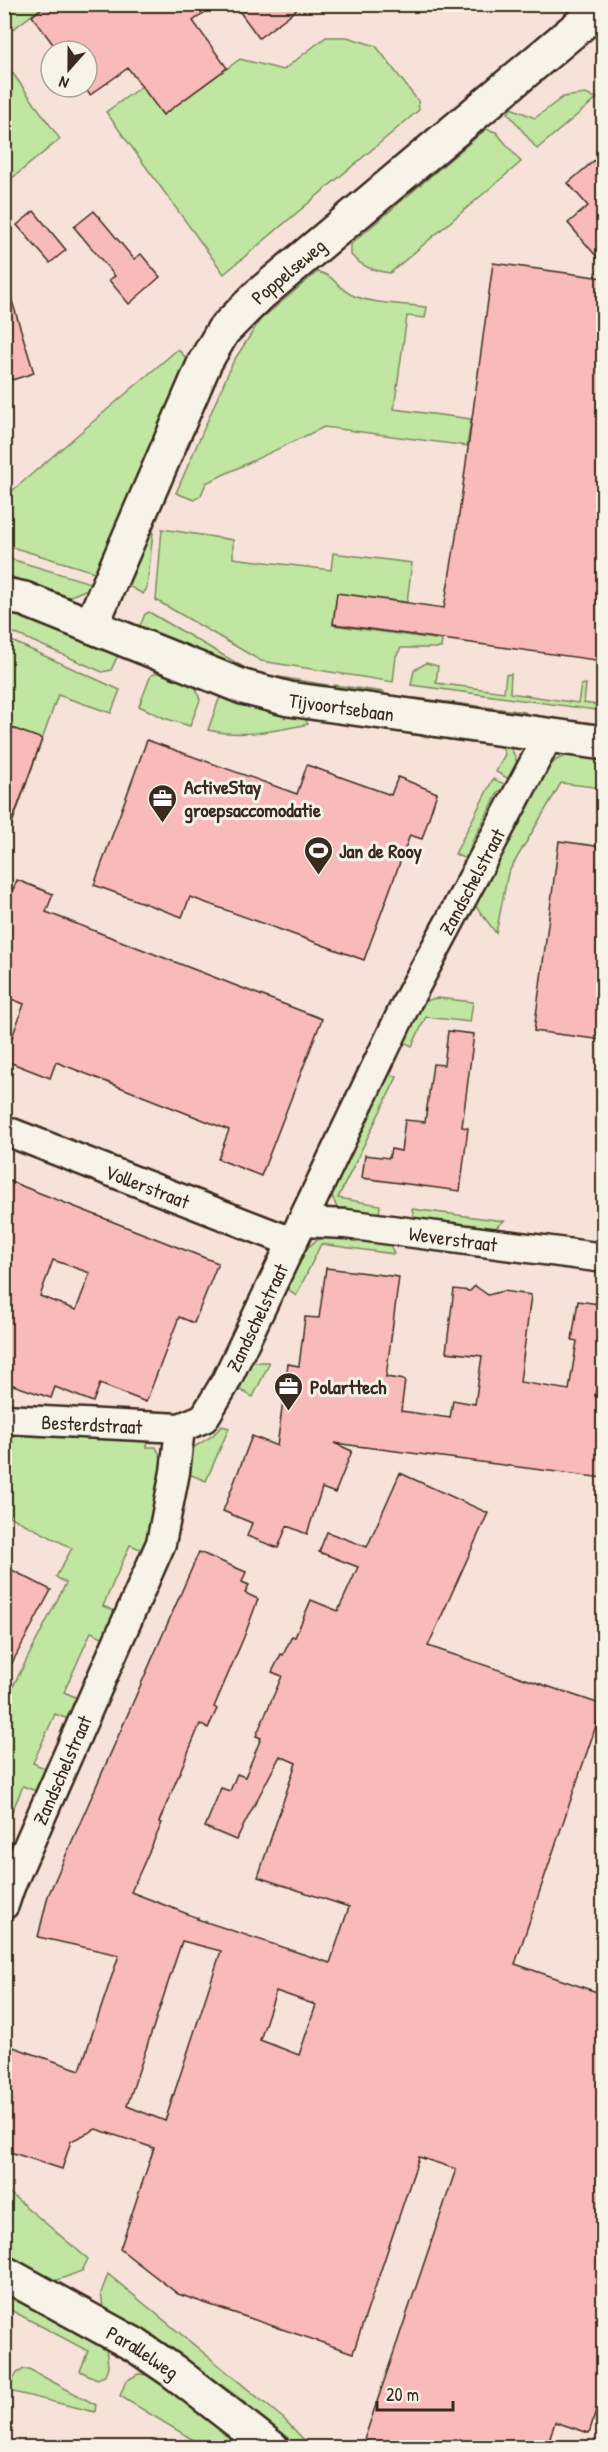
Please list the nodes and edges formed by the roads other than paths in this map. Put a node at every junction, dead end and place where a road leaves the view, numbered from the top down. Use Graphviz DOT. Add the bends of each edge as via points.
graph roads {
  1 [pos="603,5"];
  2 [pos="4,595"];
  3 [pos="91,626"];
  4 [pos="549,735"];
  5 [pos="603,743"];
  6 [pos="4,1130"];
  7 [pos="297,1232"];
  8 [pos="603,1258"];
  9 [pos="4,1419"];
  10 [pos="180,1428"];
  11 [pos="4,1905"];
  12 [pos="4,2273"];
  13 [pos="272,2448"];
  1 -- 3 [label="street, Poppelseweg" via="259,295 223,331 205,362"];
  2 -- 3 [label="street, Tijvoortsebaan"];
  3 -- 4 [label="street, Tijvoortsebaan" via="243,687 289,699"];
  4 -- 5 [label="street, Tijvoortsebaan"];
  4 -- 7 [label="street, Zandschelstraat" via="406,1002"];
  6 -- 7 [label="street, Vollerstraat"];
  7 -- 8 [label="street, Weverstraat" via="346,1224"];
  7 -- 10 [label="street, Zandschelstraat" via="225,1383 204,1418"];
  9 -- 10 [label="street, Besterdstraat"];
  10 -- 11 [label="street, Zandschelstraat" via="176,1472 161,1543"];
  12 -- 13 [label="street, Parallelweg" via="135,2345"];
}
